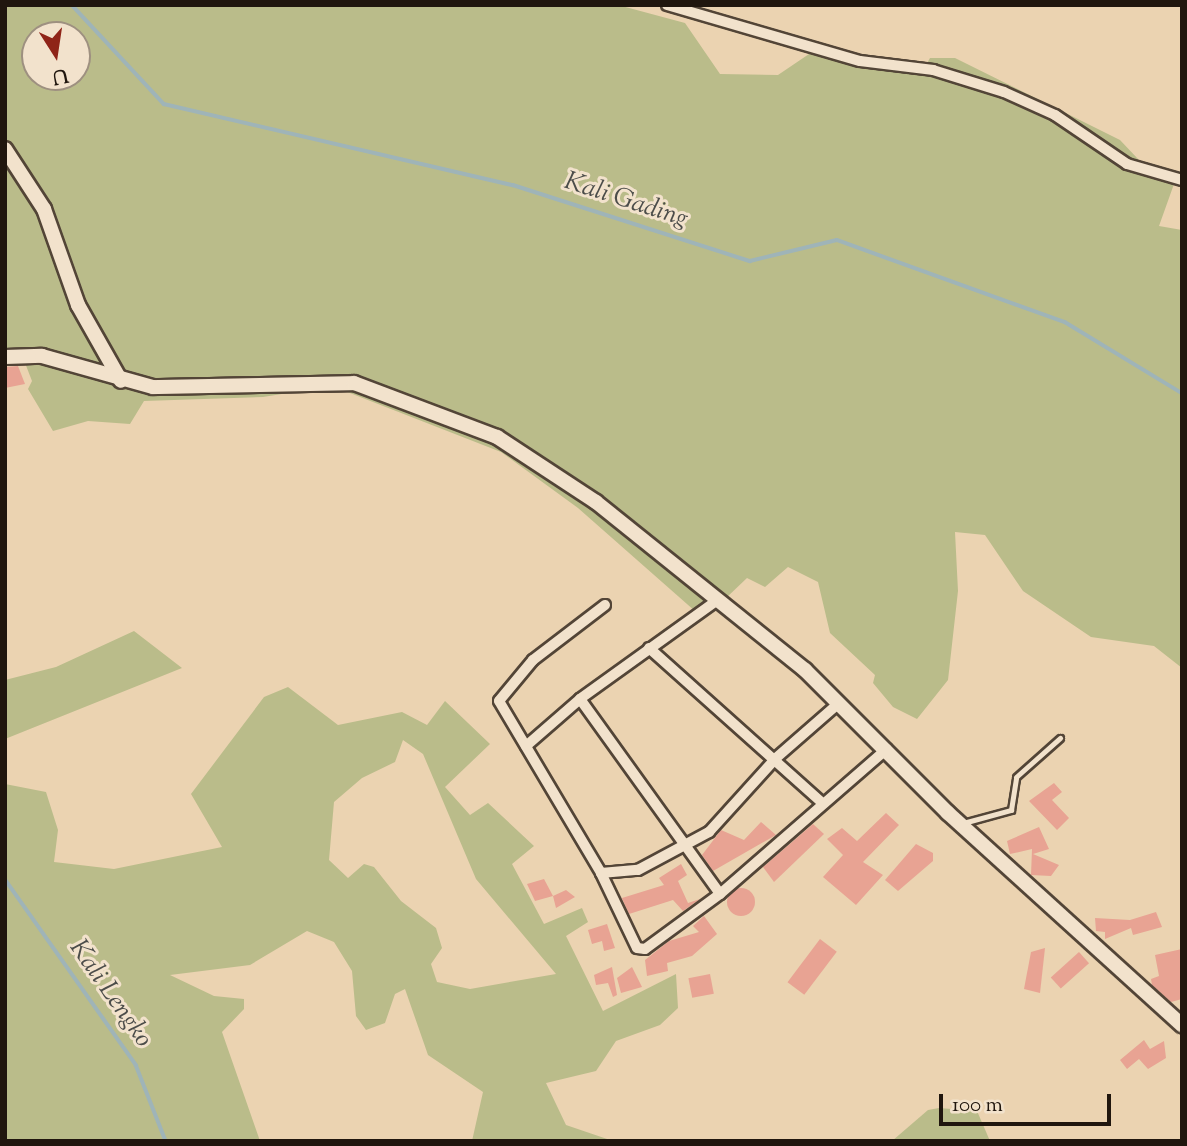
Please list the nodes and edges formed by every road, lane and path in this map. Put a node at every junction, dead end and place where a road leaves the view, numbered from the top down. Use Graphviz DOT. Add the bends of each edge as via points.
graph roads {
  1 [pos="667,5"];
  2 [pos="5,149"];
  3 [pos="1182,180"];
  4 [pos="5,357"];
  5 [pos="121,381"];
  6 [pos="719,599"];
  7 [pos="606,605"];
  8 [pos="649,648"];
  9 [pos="580,699"];
  10 [pos="839,703"];
  11 [pos="1060,738"];
  12 [pos="526,746"];
  13 [pos="887,750"];
  14 [pos="776,758"];
  15 [pos="820,801"];
  16 [pos="961,824"];
  17 [pos="683,848"];
  18 [pos="601,873"];
  19 [pos="720,894"];
  20 [pos="1182,1025"];
  1 -- 3 [label="street" via="860,61 933,70 1004,92 1065,121 1127,164"];
  2 -- 5 [label="street" via="44,209 78,305"];
  4 -- 5 [label="street" via="42,356"];
  5 -- 6 [label="street" via="169,388 340,381 423,406 529,456"];
  6 -- 8 [label="street"];
  6 -- 10 [label="street"];
  7 -- 12 [label="street" via="533,660 501,695 501,713"];
  8 -- 9 [label="street"];
  8 -- 14 [label="street"];
  9 -- 12 [label="street"];
  9 -- 17 [label="street"];
  10 -- 13 [label="street"];
  10 -- 14 [label="street"];
  11 -- 16 [label="lane" via="1016,778 1011,810"];
  12 -- 18 [label="street"];
  13 -- 15 [label="street"];
  13 -- 16 [label="street"];
  14 -- 15 [label="street"];
  14 -- 17 [label="street" via="723,819"];
  15 -- 19 [label="street"];
  16 -- 20 [label="street"];
  17 -- 18 [label="street" via="627,874"];
  17 -- 19 [label="street"];
  18 -- 19 [label="street" via="641,950"];
}
